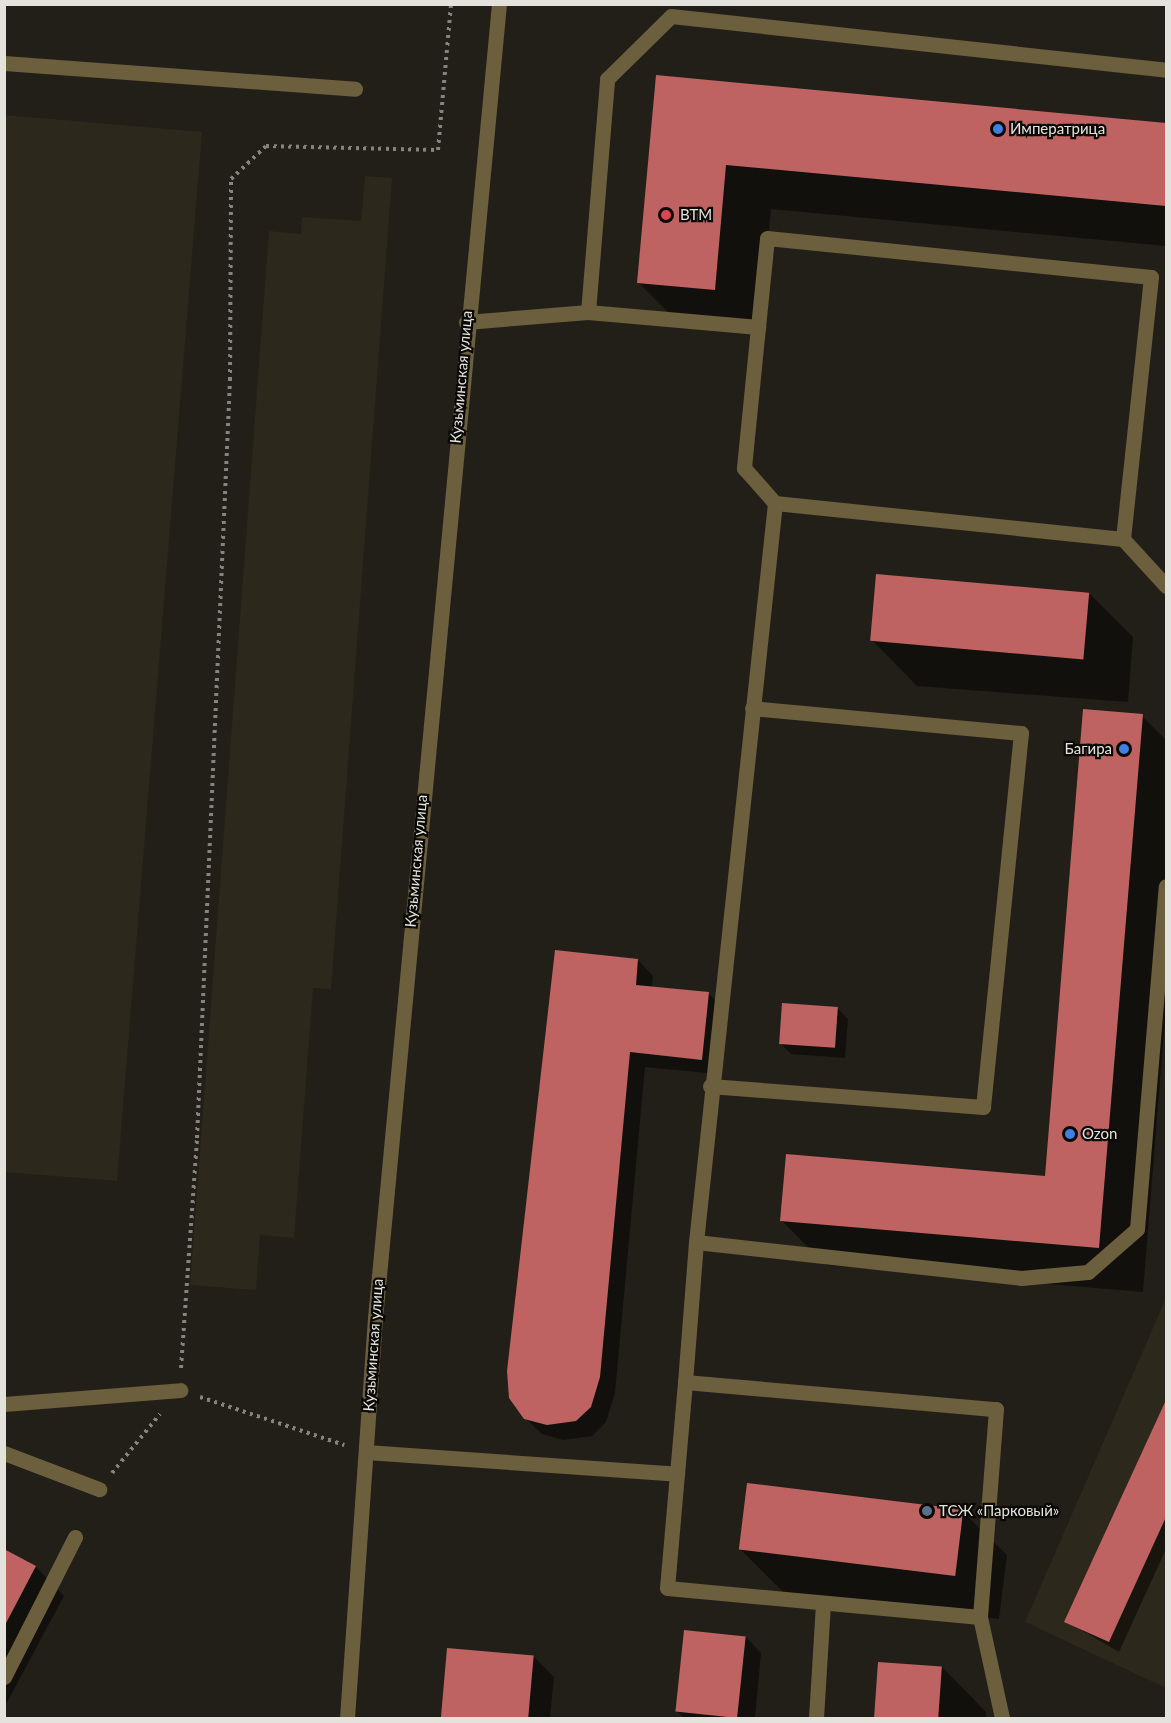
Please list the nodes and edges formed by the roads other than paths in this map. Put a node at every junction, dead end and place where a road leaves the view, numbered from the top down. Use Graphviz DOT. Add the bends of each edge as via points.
graph roads {
  1 [pos="499,4"];
  2 [pos="4,63"];
  3 [pos="1167,70"];
  4 [pos="355,89"];
  5 [pos="588,312"];
  6 [pos="466,321"];
  7 [pos="758,327"];
  8 [pos="775,503"];
  9 [pos="1123,539"];
  10 [pos="1167,586"];
  11 [pos="752,708"];
  12 [pos="1167,886"];
  13 [pos="710,1086"];
  14 [pos="696,1242"];
  15 [pos="684,1382"];
  16 [pos="180,1390"];
  17 [pos="4,1404"];
  18 [pos="366,1452"];
  19 [pos="4,1453"];
  20 [pos="676,1474"];
  21 [pos="99,1489"];
  22 [pos="75,1537"];
  23 [pos="823,1603"];
  24 [pos="980,1617"];
  25 [pos="4,1677"];
  26 [pos="347,1719"];
  27 [pos="816,1719"];
  28 [pos="1002,1719"];
  1 -- 6 [label="street, Кузьминская улица"];
  2 -- 4 [label="street"];
  3 -- 5 [label="street" via="670,16 607,80"];
  5 -- 6 [label="street"];
  5 -- 7 [label="street"];
  6 -- 18 [label="street, Кузьминская улица"];
  7 -- 8 [label="street" via="744,468"];
  7 -- 9 [label="street" via="767,238 1151,277"];
  8 -- 9 [label="street"];
  8 -- 11 [label="street"];
  9 -- 10 [label="street"];
  11 -- 13 [label="street"];
  11 -- 13 [label="street" via="1021,733 983,1107"];
  12 -- 14 [label="street" via="1137,1229 1089,1272 1021,1278"];
  13 -- 14 [label="street"];
  14 -- 15 [label="street"];
  15 -- 20 [label="street"];
  15 -- 24 [label="street" via="996,1409"];
  16 -- 17 [label="street"];
  18 -- 20 [label="street"];
  18 -- 26 [label="street, Кузьминская улица"];
  19 -- 21 [label="street"];
  20 -- 23 [label="street" via="667,1588"];
  22 -- 25 [label="street"];
  23 -- 24 [label="street"];
  23 -- 27 [label="street"];
  24 -- 28 [label="street"];
}
